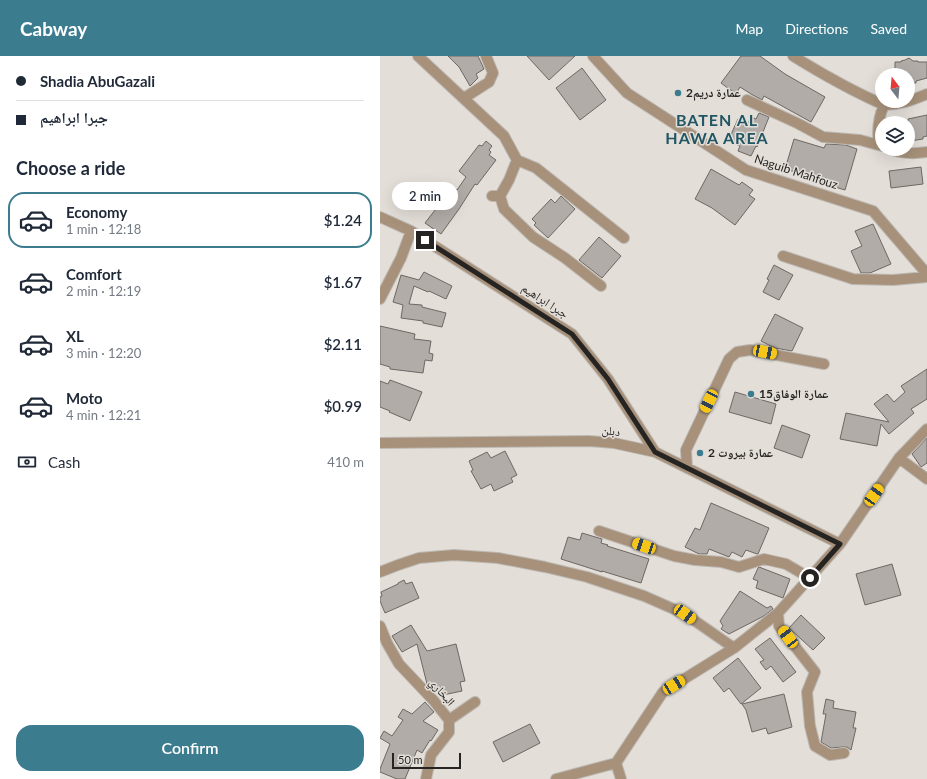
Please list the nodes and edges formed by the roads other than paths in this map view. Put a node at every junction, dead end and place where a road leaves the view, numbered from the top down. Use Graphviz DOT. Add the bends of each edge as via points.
graph roads {
  1 [pos="418,56"];
  2 [pos="486,56"];
  3 [pos="593,56"];
  4 [pos="793,56"];
  5 [pos="927,94"];
  6 [pos="464,98"];
  7 [pos="915,98"];
  8 [pos="747,100"];
  9 [pos="875,101"];
  10 [pos="875,144"];
  11 [pos="927,152"];
  12 [pos="915,154"];
  13 [pos="517,160"];
  14 [pos="380,217"];
  15 [pos="411,232"];
  16 [pos="624,238"];
  17 [pos="783,256"];
  18 [pos="927,275"];
  19 [pos="601,286"];
  20 [pos="380,299"];
  21 [pos="824,364"];
  22 [pos="927,429"];
  23 [pos="380,442"];
  24 [pos="655,452"];
  25 [pos="899,458"];
  26 [pos="686,468"];
  27 [pos="927,479"];
  28 [pos="599,530"];
  29 [pos="840,544"];
  30 [pos="380,572"];
  31 [pos="810,578"];
  32 [pos="778,613"];
  33 [pos="380,626"];
  34 [pos="734,648"];
  35 [pos="475,702"];
  36 [pos="449,720"];
  37 [pos="844,753"];
  38 [pos="616,763"];
  39 [pos="426,779"];
  40 [pos="556,779"];
  41 [pos="621,779"];
  1 -- 6 [label="street"];
  2 -- 6 [label="street" via="493,73 489,82"];
  3 -- 18 [label="street, Naguib Mahfouz" via="627,92 746,170 873,211"];
  4 -- 9 [label="street"];
  5 -- 7 [label="street"];
  6 -- 13 [label="street" via="504,136"];
  8 -- 10 [label="street" via="823,137 860,140"];
  11 -- 12 [label="street"];
  13 -- 16 [label="street" via="536,168"];
  13 -- 19 [label="street" via="509,180 496,196 504,209 533,237"];
  14 -- 15 [label="street, جبرا ابراهيم"];
  15 -- 20 [label="street"];
  15 -- 24 [label="street, جبرا ابراهيم" via="572,334 608,379"];
  17 -- 18 [label="street" via="853,279 893,280"];
  21 -- 26 [label="street" via="750,350 737,352 730,359 686,450"];
  22 -- 25 [label="street"];
  23 -- 24 [label="street, دبلن" via="589,441 614,443"];
  24 -- 26 [label="street, دبلن"];
  25 -- 27 [label="street"];
  25 -- 29 [label="street"];
  26 -- 29 [label="street, دبلن"];
  28 -- 31 [label="street" via="674,556 739,567 764,559 786,564"];
  29 -- 31 [label="street"];
  30 -- 34 [label="street" via="419,558 454,555 498,558 546,566 644,596 685,614"];
  31 -- 32 [label="street"];
  32 -- 34 [label="street"];
  32 -- 37 [label="street" via="780,626 815,672 807,692 810,726 815,746 830,755"];
  33 -- 36 [label="street, البخاري" via="399,664"];
  34 -- 38 [label="street" via="663,692"];
  35 -- 36 [label="street"];
  36 -- 39 [label="street, البخاري" via="449,732 431,755"];
  38 -- 40 [label="street"];
  38 -- 41 [label="street"];
}
